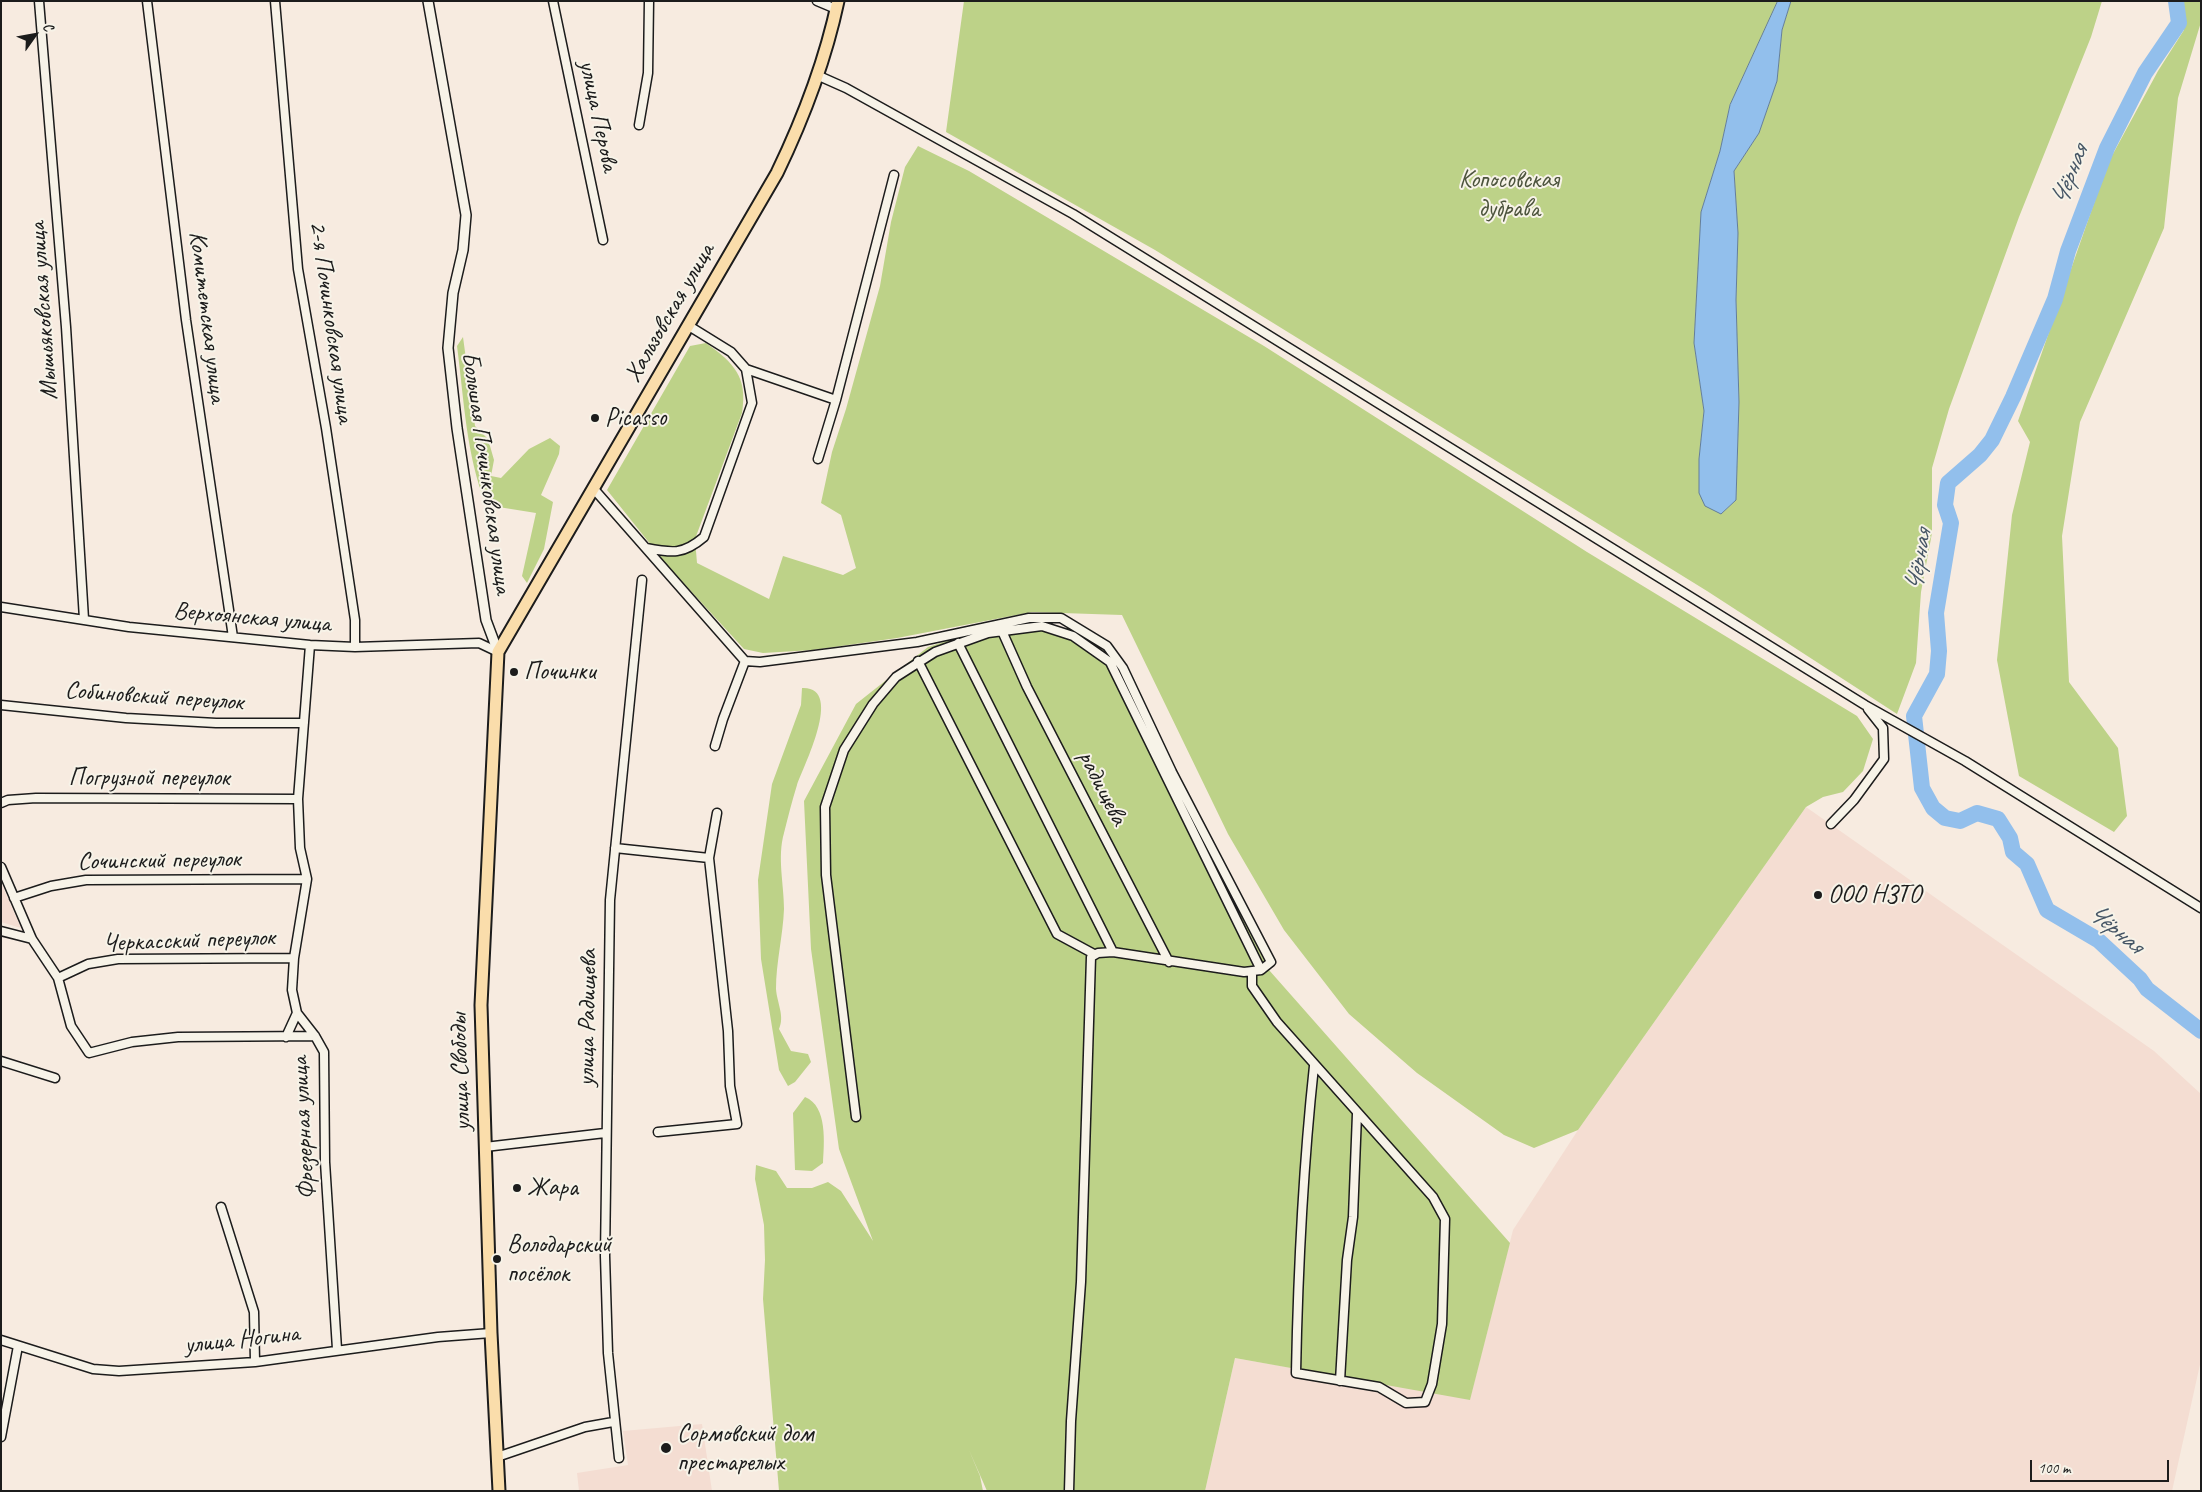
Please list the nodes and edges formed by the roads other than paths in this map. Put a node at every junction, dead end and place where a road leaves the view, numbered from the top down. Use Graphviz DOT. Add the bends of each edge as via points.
graph roads {
  1 [pos="39,1"];
  2 [pos="147,1"];
  3 [pos="275,1"];
  4 [pos="428,1"];
  5 [pos="553,1"];
  6 [pos="650,1"];
  7 [pos="817,1"];
  8 [pos="837,5"];
  9 [pos="819,76"];
  10 [pos="639,125"];
  11 [pos="894,175"];
  12 [pos="603,240"];
  13 [pos="689,326"];
  14 [pos="746,369"];
  15 [pos="836,400"];
  16 [pos="818,459"];
  17 [pos="593,488"];
  18 [pos="646,548"];
  19 [pos="642,580"];
  20 [pos="1,607"];
  21 [pos="84,619"];
  22 [pos="1002,631"];
  23 [pos="233,637"];
  24 [pos="958,643"];
  25 [pos="310,645"];
  26 [pos="355,647"];
  27 [pos="498,652"];
  28 [pos="745,661"];
  29 [pos="918,661"];
  30 [pos="1,705"];
  31 [pos="1865,705"];
  32 [pos="304,723"];
  33 [pos="715,746"];
  34 [pos="298,798"];
  35 [pos="1,803"];
  36 [pos="717,814"];
  37 [pos="1831,824"];
  38 [pos="615,848"];
  39 [pos="709,858"];
  40 [pos="1,867"];
  41 [pos="307,879"];
  42 [pos="14,898"];
  43 [pos="2201,908"];
  44 [pos="1,931"];
  45 [pos="32,939"];
  46 [pos="1113,952"];
  47 [pos="1094,954"];
  48 [pos="294,958"];
  49 [pos="1169,962"];
  50 [pos="1262,970"];
  51 [pos="1252,972"];
  52 [pos="58,978"];
  53 [pos="297,1013"];
  54 [pos="315,1036"];
  55 [pos="286,1037"];
  56 [pos="1,1061"];
  57 [pos="1314,1066"];
  58 [pos="55,1078"];
  59 [pos="1357,1114"];
  60 [pos="856,1117"];
  61 [pos="658,1132"];
  62 [pos="605,1133"];
  63 [pos="485,1147"];
  64 [pos="221,1207"];
  65 [pos="491,1333"];
  66 [pos="1,1340"];
  67 [pos="18,1346"];
  68 [pos="337,1350"];
  69 [pos="255,1362"];
  70 [pos="1340,1380"];
  71 [pos="613,1422"];
  72 [pos="1,1437"];
  73 [pos="497,1457"];
  74 [pos="619,1458"];
  75 [pos="499,1491"];
  76 [pos="1069,1491"];
  1 -- 21 [label="street, Мышьяковская улица" via="66,327"];
  2 -- 23 [label="street, Комитетская улица" via="186,320"];
  3 -- 26 [label="street, 2-я Починковская улица" via="298,269 335,484 355,620"];
  4 -- 27 [label="street, Большая Починковская улица" via="466,215 463,250 453,293 449,358 456,428 486,620"];
  5 -- 12 [label="street, улица Перова"];
  6 -- 10 [label="street" via="648,73"];
  7 -- 8 [label="street, Хальзовская улица"];
  8 -- 9 [label="main road, Хальзовская улица"];
  9 -- 13 [label="main road, Хальзовская улица" via="777,173"];
  9 -- 31 [label="street" via="1074,214"];
  11 -- 15 [label="street"];
  13 -- 14 [label="street" via="731,352"];
  13 -- 17 [label="main road, Хальзовская улица"];
  14 -- 15 [label="street"];
  14 -- 18 [label="street" via="752,402 704,537 691,549 670,553"];
  15 -- 16 [label="street"];
  17 -- 18 [label="street"];
  17 -- 27 [label="main road, Хальзовская улица"];
  18 -- 28 [label="street"];
  19 -- 38 [label="street, улица Радищева"];
  20 -- 21 [label="street, Верхоянская улица"];
  21 -- 23 [label="street, Верхоянская улица" via="129,627"];
  22 -- 24 [label="street"];
  22 -- 49 [label="street, радищева" via="1027,687"];
  22 -- 50 [label="street" via="1042,626 1073,636 1110,662"];
  23 -- 25 [label="street, Верхоянская улица"];
  24 -- 29 [label="street"];
  24 -- 46 [label="street"];
  25 -- 26 [label="street, Верхоянская улица"];
  25 -- 32 [label="street, Фрезерная улица"];
  26 -- 27 [label="street, Верхоянская улица" via="479,643"];
  27 -- 63 [label="main road, улица Свободы" via="481,1005"];
  28 -- 33 [label="street"];
  28 -- 50 [label="street" via="760,662 917,642 1029,618 1061,618 1107,646 1123,668 1172,772 1271,962"];
  29 -- 47 [label="street" via="1057,934"];
  29 -- 60 [label="street" via="896,677 873,704 844,750 824,807 826,876"];
  30 -- 32 [label="street, Собиновский переулок" via="126,718"];
  31 -- 37 [label="street" via="1883,728 1884,758 1854,800"];
  31 -- 43 [label="street" via="1910,729"];
  32 -- 34 [label="street, Фрезерная улица"];
  34 -- 35 [label="street, Погрузной переулок" via="36,798"];
  34 -- 41 [label="street, Фрезерная улица" via="300,848"];
  36 -- 39 [label="street"];
  38 -- 39 [label="street"];
  38 -- 62 [label="street, улица Радищева" via="610,900"];
  39 -- 61 [label="street" via="728,1031 730,1086 737,1124"];
  40 -- 42 [label="street"];
  41 -- 42 [label="street, Сочинский переулок" via="86,880 51,886"];
  41 -- 48 [label="street, Фрезерная улица"];
  42 -- 45 [label="street"];
  44 -- 45 [label="street"];
  45 -- 52 [label="street"];
  46 -- 47 [label="street"];
  46 -- 49 [label="street"];
  47 -- 76 [label="street"];
  48 -- 52 [label="street, Черкасский переулок" via="118,959 88,964"];
  48 -- 53 [label="street, Фрезерная улица" via="292,990"];
  49 -- 51 [label="street"];
  50 -- 51 [label="street"];
  51 -- 57 [label="street" via="1252,986"];
  52 -- 55 [label="street" via="71,1026 89,1053 132,1042 178,1037"];
  53 -- 54 [label="street, Фрезерная улица"];
  53 -- 55 [label="street"];
  54 -- 55 [label="street"];
  54 -- 68 [label="street, Фрезерная улица" via="324,1052 325,1162"];
  56 -- 58 [label="street"];
  57 -- 59 [label="street"];
  57 -- 70 [label="street" via="1296,1374"];
  59 -- 70 [label="street" via="1354,1217 1347,1260"];
  59 -- 70 [label="street" via="1433,1197 1446,1219 1442,1324 1432,1384 1425,1402 1406,1403 1379,1387"];
  62 -- 63 [label="street"];
  62 -- 71 [label="street, улица Радищева" via="606,1275"];
  63 -- 65 [label="main road, улица Свободы"];
  64 -- 69 [label="street" via="254,1312"];
  65 -- 68 [label="street, улица Ногина"];
  65 -- 73 [label="main road, улица Свободы"];
  66 -- 67 [label="street, улица Ногина"];
  67 -- 69 [label="street, улица Ногина" via="94,1369 120,1371"];
  67 -- 72 [label="street"];
  68 -- 69 [label="street, улица Ногина"];
  71 -- 73 [label="street" via="585,1427"];
  71 -- 74 [label="street, улица Радищева"];
  73 -- 75 [label="main road, улица Свободы"];
}
